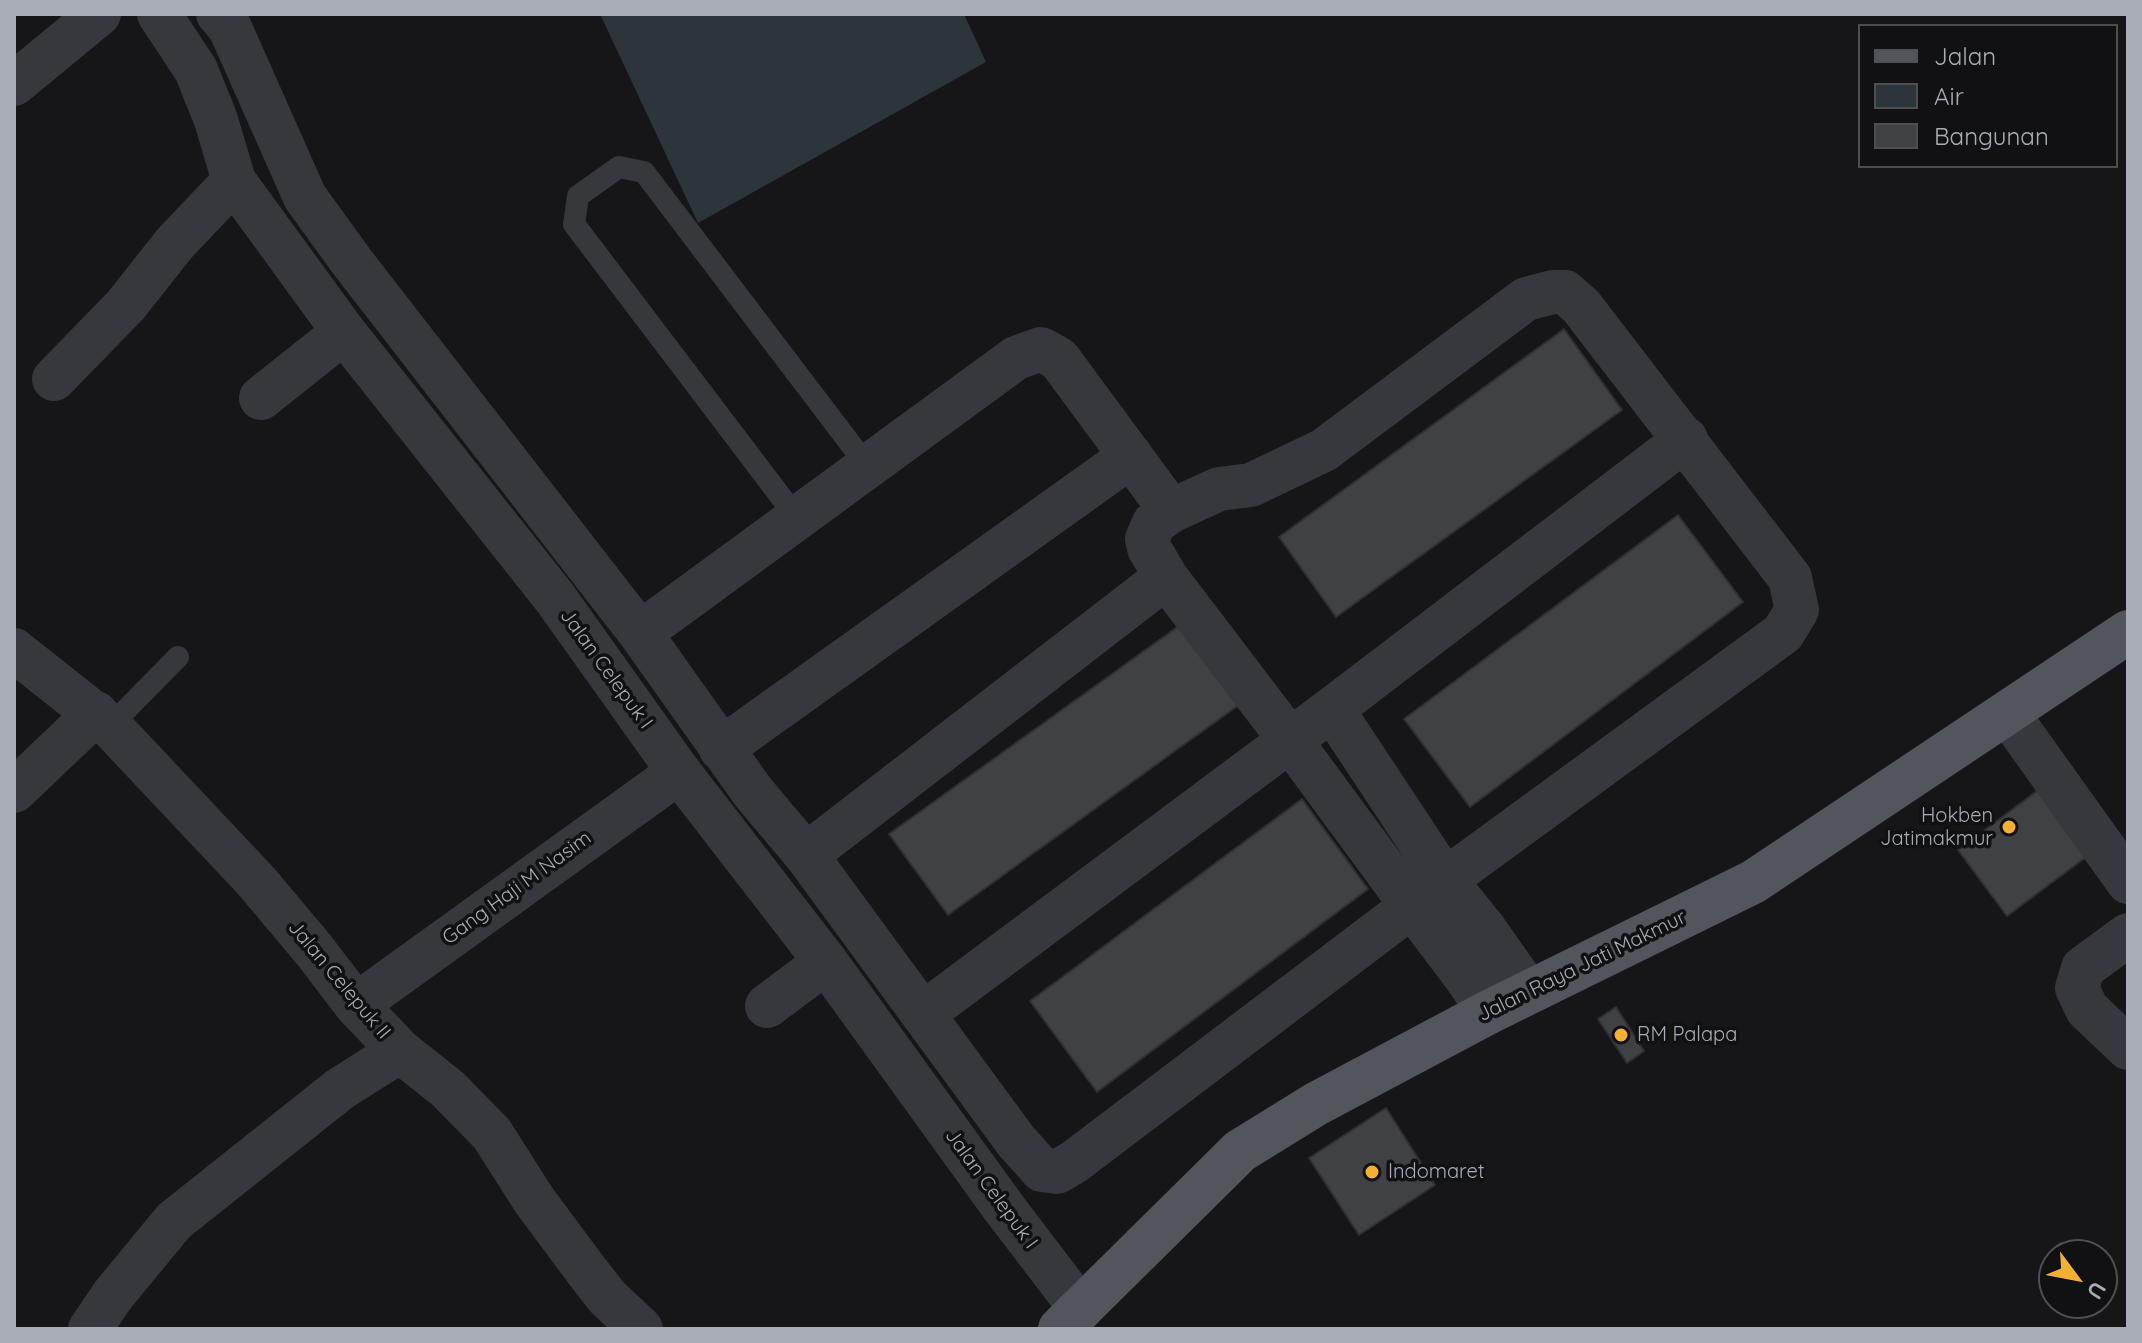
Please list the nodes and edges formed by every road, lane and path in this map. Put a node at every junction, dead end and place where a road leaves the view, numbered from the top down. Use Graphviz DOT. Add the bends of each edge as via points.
graph roads {
  1 [pos="99,14"];
  2 [pos="159,14"];
  3 [pos="218,14"];
  4 [pos="14,84"];
  5 [pos="234,181"];
  6 [pos="344,332"];
  7 [pos="54,379"];
  8 [pos="261,398"];
  9 [pos="1686,439"];
  10 [pos="1131,456"];
  11 [pos="868,467"];
  12 [pos="1171,511"];
  13 [pos="797,518"];
  14 [pos="1166,577"];
  15 [pos="2128,632"];
  16 [pos="640,633"];
  17 [pos="14,650"];
  18 [pos="178,657"];
  19 [pos="1332,709"];
  20 [pos="2008,714"];
  21 [pos="103,719"];
  22 [pos="1290,740"];
  23 [pos="721,749"];
  24 [pos="679,772"];
  25 [pos="14,791"];
  26 [pos="806,855"];
  27 [pos="2128,882"];
  28 [pos="1428,893"];
  29 [pos="2128,935"];
  30 [pos="826,962"];
  31 [pos="1528,991"];
  32 [pos="356,1005"];
  33 [pos="767,1006"];
  34 [pos="1489,1012"];
  35 [pos="924,1013"];
  36 [pos="2128,1048"];
  37 [pos="400,1051"];
  38 [pos="1071,1319"];
  39 [pos="90,1329"];
  40 [pos="641,1329"];
  1 -- 4 [label="street"];
  2 -- 5 [label="street, Jalan Celepuk I" via="196,70"];
  3 -- 16 [label="street" via="230,28 305,197"];
  5 -- 6 [label="street, Jalan Celepuk I"];
  5 -- 7 [label="street"];
  6 -- 8 [label="street"];
  6 -- 24 [label="street, Jalan Celepuk I" via="555,598"];
  9 -- 12 [label="street" via="1581,306 1565,292 1553,292 1526,299 1324,450 1251,485 1219,489"];
  9 -- 19 [label="street"];
  9 -- 28 [label="street" via="1790,578 1797,610 1783,633"];
  10 -- 11 [label="street" via="1059,359 1041,349 1016,358"];
  10 -- 12 [label="street"];
  10 -- 23 [label="street"];
  11 -- 13 [label="street"];
  11 -- 13 [label="lane" via="644,172 619,167 578,196 574,224"];
  12 -- 14 [label="street" via="1154,523 1147,539"];
  13 -- 16 [label="street"];
  14 -- 22 [label="street"];
  14 -- 26 [label="street"];
  15 -- 20 [label="main road, Jalan Raya Jati Makmur"];
  16 -- 23 [label="street"];
  17 -- 21 [label="street, Jalan Celepuk II"];
  18 -- 21 [label="lane"];
  19 -- 22 [label="street"];
  19 -- 28 [label="street"];
  20 -- 27 [label="street"];
  20 -- 31 [label="main road, Jalan Raya Jati Makmur" via="1753,882"];
  21 -- 25 [label="street"];
  21 -- 32 [label="street, Jalan Celepuk II" via="256,881"];
  22 -- 28 [label="street"];
  22 -- 35 [label="street"];
  23 -- 26 [label="street"];
  24 -- 30 [label="street, Jalan Celepuk I"];
  24 -- 32 [label="street, Gang Haji M Nasim"];
  26 -- 35 [label="street"];
  28 -- 31 [label="street" via="1483,927"];
  28 -- 34 [label="street"];
  28 -- 35 [label="street" via="1057,1172 1042,1170 1016,1141"];
  29 -- 36 [label="street" via="2083,968 2077,988 2087,1009"];
  30 -- 33 [label="street"];
  30 -- 38 [label="street, Jalan Celepuk I" via="1004,1208"];
  31 -- 34 [label="main road, Jalan Raya Jati Makmur"];
  32 -- 37 [label="street, Jalan Celepuk II"];
  34 -- 38 [label="main road, Jalan Raya Jati Makmur" via="1240,1151"];
  37 -- 39 [label="street" via="340,1089 174,1221"];
  37 -- 40 [label="street, Jalan Celepuk II" via="492,1134 586,1270"];
}
